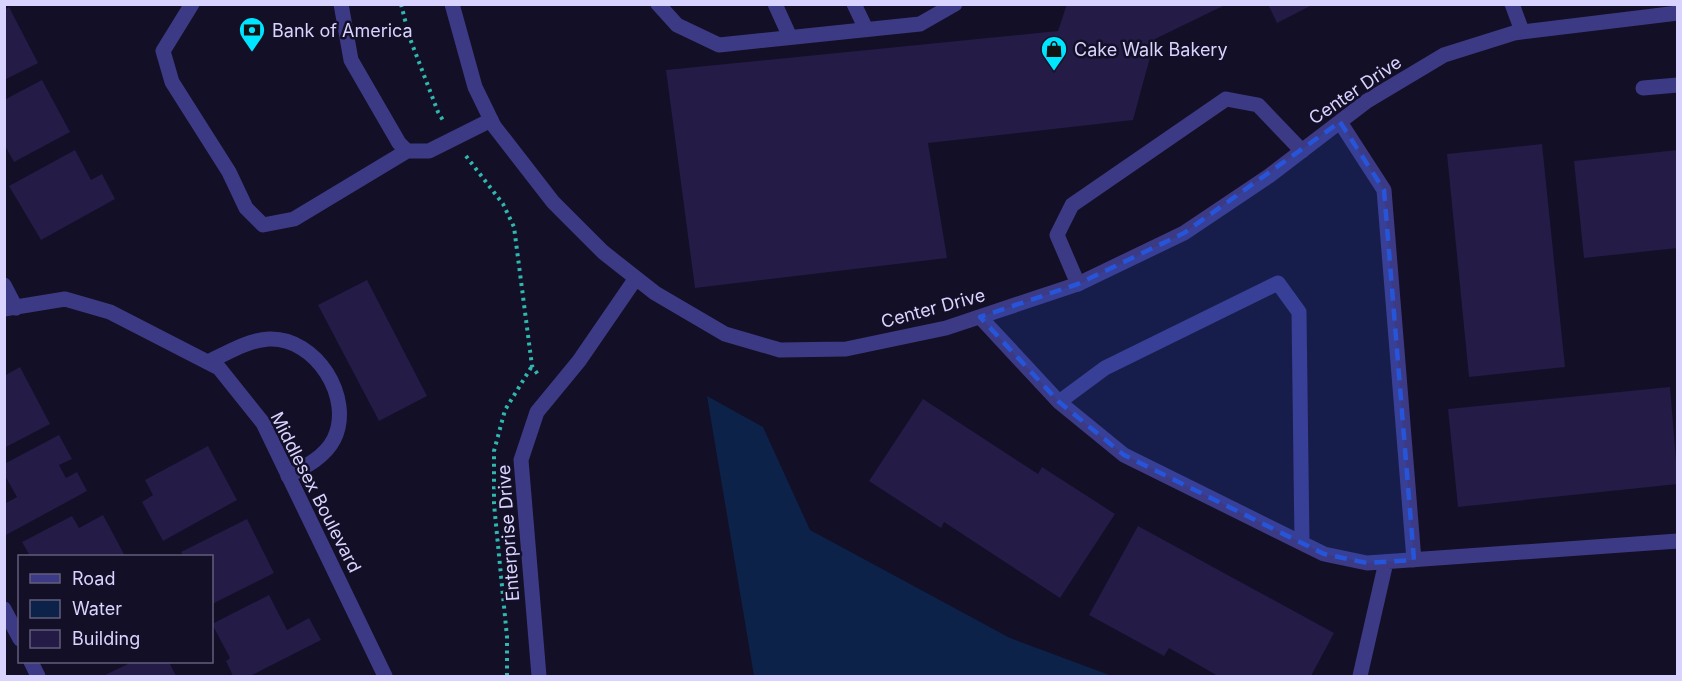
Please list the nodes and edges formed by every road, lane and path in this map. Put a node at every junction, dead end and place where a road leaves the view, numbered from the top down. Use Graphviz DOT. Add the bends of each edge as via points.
graph roads {
  1 [pos="192,4"];
  2 [pos="341,4"];
  3 [pos="400,4"];
  4 [pos="452,4"];
  5 [pos="658,4"];
  6 [pos="775,4"];
  7 [pos="854,4"];
  8 [pos="1512,4"];
  9 [pos="945,7"];
  10 [pos="1677,13"];
  11 [pos="866,29"];
  12 [pos="1522,32"];
  13 [pos="790,36"];
  14 [pos="1677,85"];
  15 [pos="1643,88"];
  16 [pos="491,120"];
  17 [pos="1340,122"];
  18 [pos="455,138"];
  19 [pos="407,151"];
  20 [pos="1302,151"];
  21 [pos="636,278"];
  22 [pos="1078,284"];
  23 [pos="4,285"];
  24 [pos="8,311"];
  25 [pos="980,317"];
  26 [pos="208,362"];
  27 [pos="551,395"];
  28 [pos="1059,402"];
  29 [pos="288,476"];
  30 [pos="1677,541"];
  31 [pos="1302,543"];
  32 [pos="1414,560"];
  33 [pos="1386,562"];
  34 [pos="4,609"];
  35 [pos="18,635"];
  36 [pos="385,676"];
  37 [pos="539,676"];
  38 [pos="1360,676"];
  1 -- 19 [label="street" via="163,51 172,82 229,172 246,208 263,225 294,219"];
  2 -- 19 [label="street" via="351,60"];
  3 -- 18 [label="path" via="438,112"];
  4 -- 16 [label="street, Center Drive" via="475,87"];
  5 -- 13 [label="street" via="678,25 719,45"];
  6 -- 13 [label="street"];
  7 -- 11 [label="street"];
  8 -- 12 [label="street"];
  9 -- 11 [label="street" via="920,24"];
  10 -- 12 [label="street, Center Drive"];
  11 -- 13 [label="street"];
  12 -- 17 [label="street, Center Drive" via="1444,55 1367,101"];
  14 -- 15 [label="street"];
  16 -- 18 [label="street"];
  16 -- 21 [label="street, Center Drive" via="553,202 603,252"];
  17 -- 20 [label="street, Center Drive"];
  17 -- 32 [label="street" via="1384,190"];
  18 -- 19 [label="street" via="429,151"];
  18 -- 27 [label="path" via="514,227 532,366"];
  20 -- 22 [label="street, Center Drive" via="1184,233"];
  20 -- 22 [label="street" via="1258,105 1226,99 1072,204 1056,235"];
  21 -- 25 [label="street, Center Drive" via="725,334 780,350 846,350"];
  21 -- 27 [label="street, Enterprise Drive"];
  22 -- 25 [label="street, Center Drive"];
  23 -- 24 [label="street"];
  24 -- 26 [label="street, Middlesex Boulevard" via="65,299 110,312"];
  25 -- 28 [label="street"];
  26 -- 29 [label="street, Middlesex Boulevard" via="219,368 263,423"];
  26 -- 29 [label="street" via="269,339 302,348 318,361 339,402 340,424 322,454"];
  27 -- 37 [label="street, Enterprise Drive" via="537,412 520,460"];
  28 -- 31 [label="street" via="1124,455"];
  28 -- 31 [label="street" via="1105,369 1278,283 1299,312"];
  29 -- 36 [label="street, Middlesex Boulevard"];
  30 -- 32 [label="street"];
  31 -- 33 [label="street" via="1324,554 1367,563"];
  32 -- 33 [label="street"];
  33 -- 38 [label="street"];
  34 -- 35 [label="street"];
}
